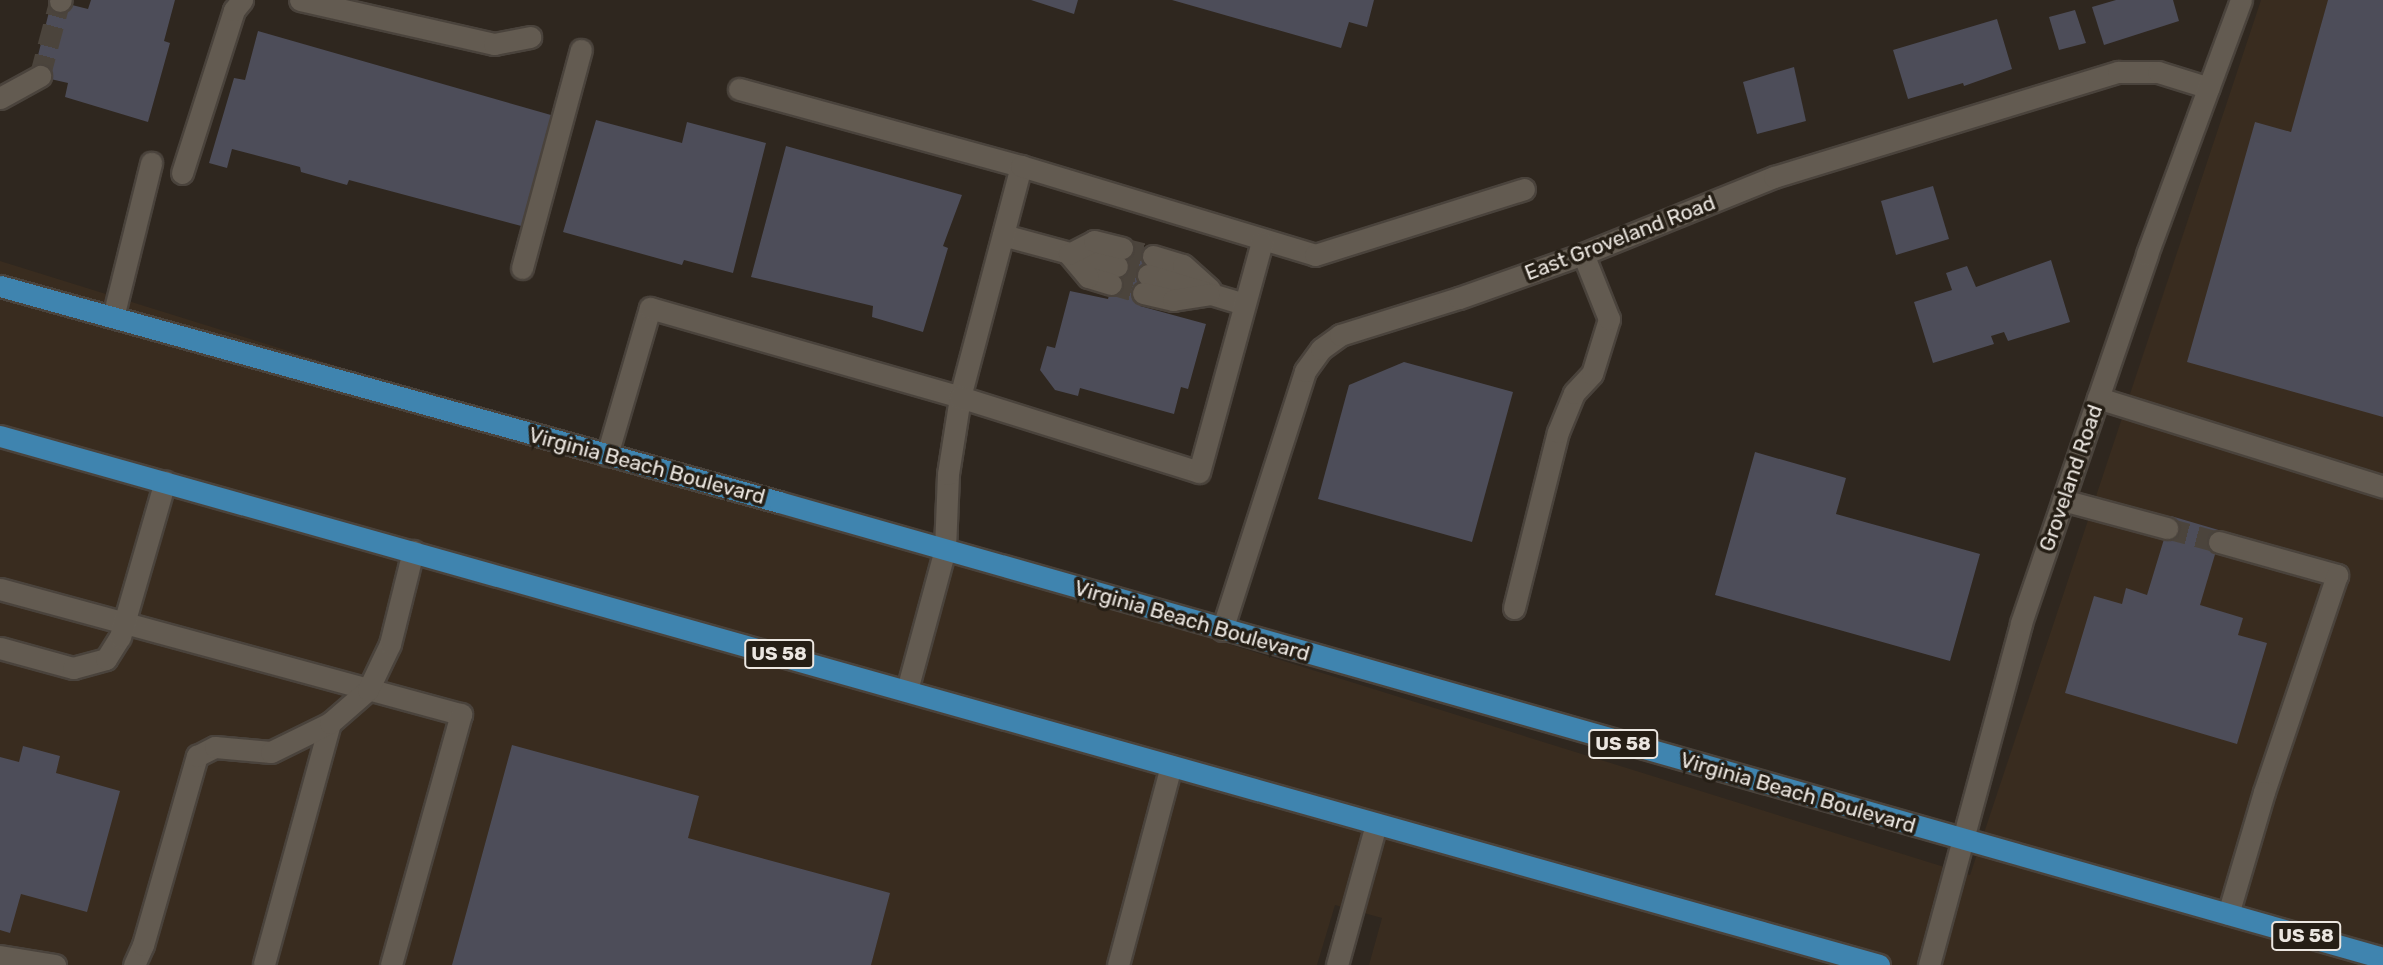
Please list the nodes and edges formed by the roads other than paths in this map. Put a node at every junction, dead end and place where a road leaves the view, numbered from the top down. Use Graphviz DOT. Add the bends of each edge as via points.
graph roads {
  1 [pos="242,0"];
  2 [pos="300,0"];
  3 [pos="2241,0"];
  4 [pos="530,37"];
  5 [pos="581,50"];
  6 [pos="40,76"];
  7 [pos="2209,88"];
  8 [pos="739,89"];
  9 [pos="0,98"];
  10 [pos="151,163"];
  11 [pos="1021,166"];
  12 [pos="182,173"];
  13 [pos="1524,189"];
  14 [pos="1003,235"];
  15 [pos="1262,242"];
  16 [pos="1583,254"];
  17 [pos="1117,266"];
  18 [pos="523,268"];
  19 [pos="0,286"];
  20 [pos="1214,293"];
  21 [pos="1244,304"];
  22 [pos="113,317"];
  23 [pos="960,397"];
  24 [pos="2098,398"];
  25 [pos="0,436"];
  26 [pos="607,455"];
  27 [pos="165,481"];
  28 [pos="2383,487"];
  29 [pos="2063,500"];
  30 [pos="2167,528"];
  31 [pos="2218,542"];
  32 [pos="945,549"];
  33 [pos="413,551"];
  34 [pos="0,589"];
  35 [pos="1514,608"];
  36 [pos="124,624"];
  37 [pos="1222,630"];
  38 [pos="0,648"];
  39 [pos="368,690"];
  40 [pos="907,690"];
  41 [pos="330,723"];
  42 [pos="1171,766"];
  43 [pos="1376,824"];
  44 [pos="1962,840"];
  45 [pos="2228,914"];
  46 [pos="0,956"];
  47 [pos="2383,958"];
  48 [pos="138,964"];
  49 [pos="54,965"];
  50 [pos="263,965"];
  51 [pos="391,965"];
  52 [pos="1118,965"];
  53 [pos="1337,965"];
  54 [pos="1879,965"];
  55 [pos="1928,965"];
  1 -- 12 [label="street" via="234,10"];
  2 -- 4 [label="street" via="494,44"];
  3 -- 7 [label="street, Groveland Road"];
  5 -- 18 [label="street"];
  6 -- 9 [label="street"];
  7 -- 16 [label="street, East Groveland Road" via="2158,72 2118,72 1774,177"];
  7 -- 24 [label="street, Groveland Road"];
  8 -- 11 [label="street"];
  10 -- 22 [label="street"];
  11 -- 14 [label="street"];
  11 -- 15 [label="street"];
  13 -- 15 [label="street" via="1314,255"];
  14 -- 17 [label="street"];
  14 -- 23 [label="street"];
  15 -- 21 [label="street"];
  16 -- 35 [label="street" via="1609,319 1592,374 1574,393 1558,432"];
  16 -- 37 [label="street, East Groveland Road" via="1340,335 1321,349 1305,371"];
  19 -- 22 [label="main road, Virginia Beach Boulevard / US 58"];
  20 -- 20 [label="street" via="1173,300 1148,275 1183,265"];
  20 -- 21 [label="street"];
  21 -- 23 [label="street" via="1199,472"];
  22 -- 26 [label="main road, Virginia Beach Boulevard / US 58"];
  23 -- 26 [label="street" via="650,308"];
  23 -- 32 [label="street" via="948,474"];
  24 -- 28 [label="street"];
  24 -- 29 [label="street, Groveland Road"];
  25 -- 27 [label="main road, US 58"];
  26 -- 32 [label="main road, Virginia Beach Boulevard / US 58"];
  27 -- 33 [label="main road, US 58"];
  27 -- 36 [label="street"];
  29 -- 30 [label="street"];
  29 -- 44 [label="street, Groveland Road" via="2021,622"];
  31 -- 45 [label="street" via="2337,575"];
  32 -- 37 [label="main road, Virginia Beach Boulevard / US 58"];
  32 -- 40 [label="street"];
  33 -- 39 [label="street" via="390,644"];
  33 -- 40 [label="main road, US 58"];
  34 -- 36 [label="street"];
  36 -- 38 [label="street" via="106,659 73,668"];
  36 -- 39 [label="street"];
  37 -- 44 [label="main road, Virginia Beach Boulevard / US 58"];
  39 -- 41 [label="street"];
  39 -- 51 [label="street" via="461,714"];
  40 -- 42 [label="main road, US 58"];
  41 -- 48 [label="street" via="271,752 215,747 197,756"];
  41 -- 50 [label="street"];
  42 -- 43 [label="main road, US 58"];
  42 -- 52 [label="street"];
  43 -- 53 [label="street"];
  43 -- 54 [label="main road, US 58"];
  44 -- 45 [label="main road, Virginia Beach Boulevard / US 58"];
  44 -- 55 [label="street, Groveland Road"];
  45 -- 47 [label="main road, Virginia Beach Boulevard / US 58"];
  46 -- 49 [label="street"];
}
